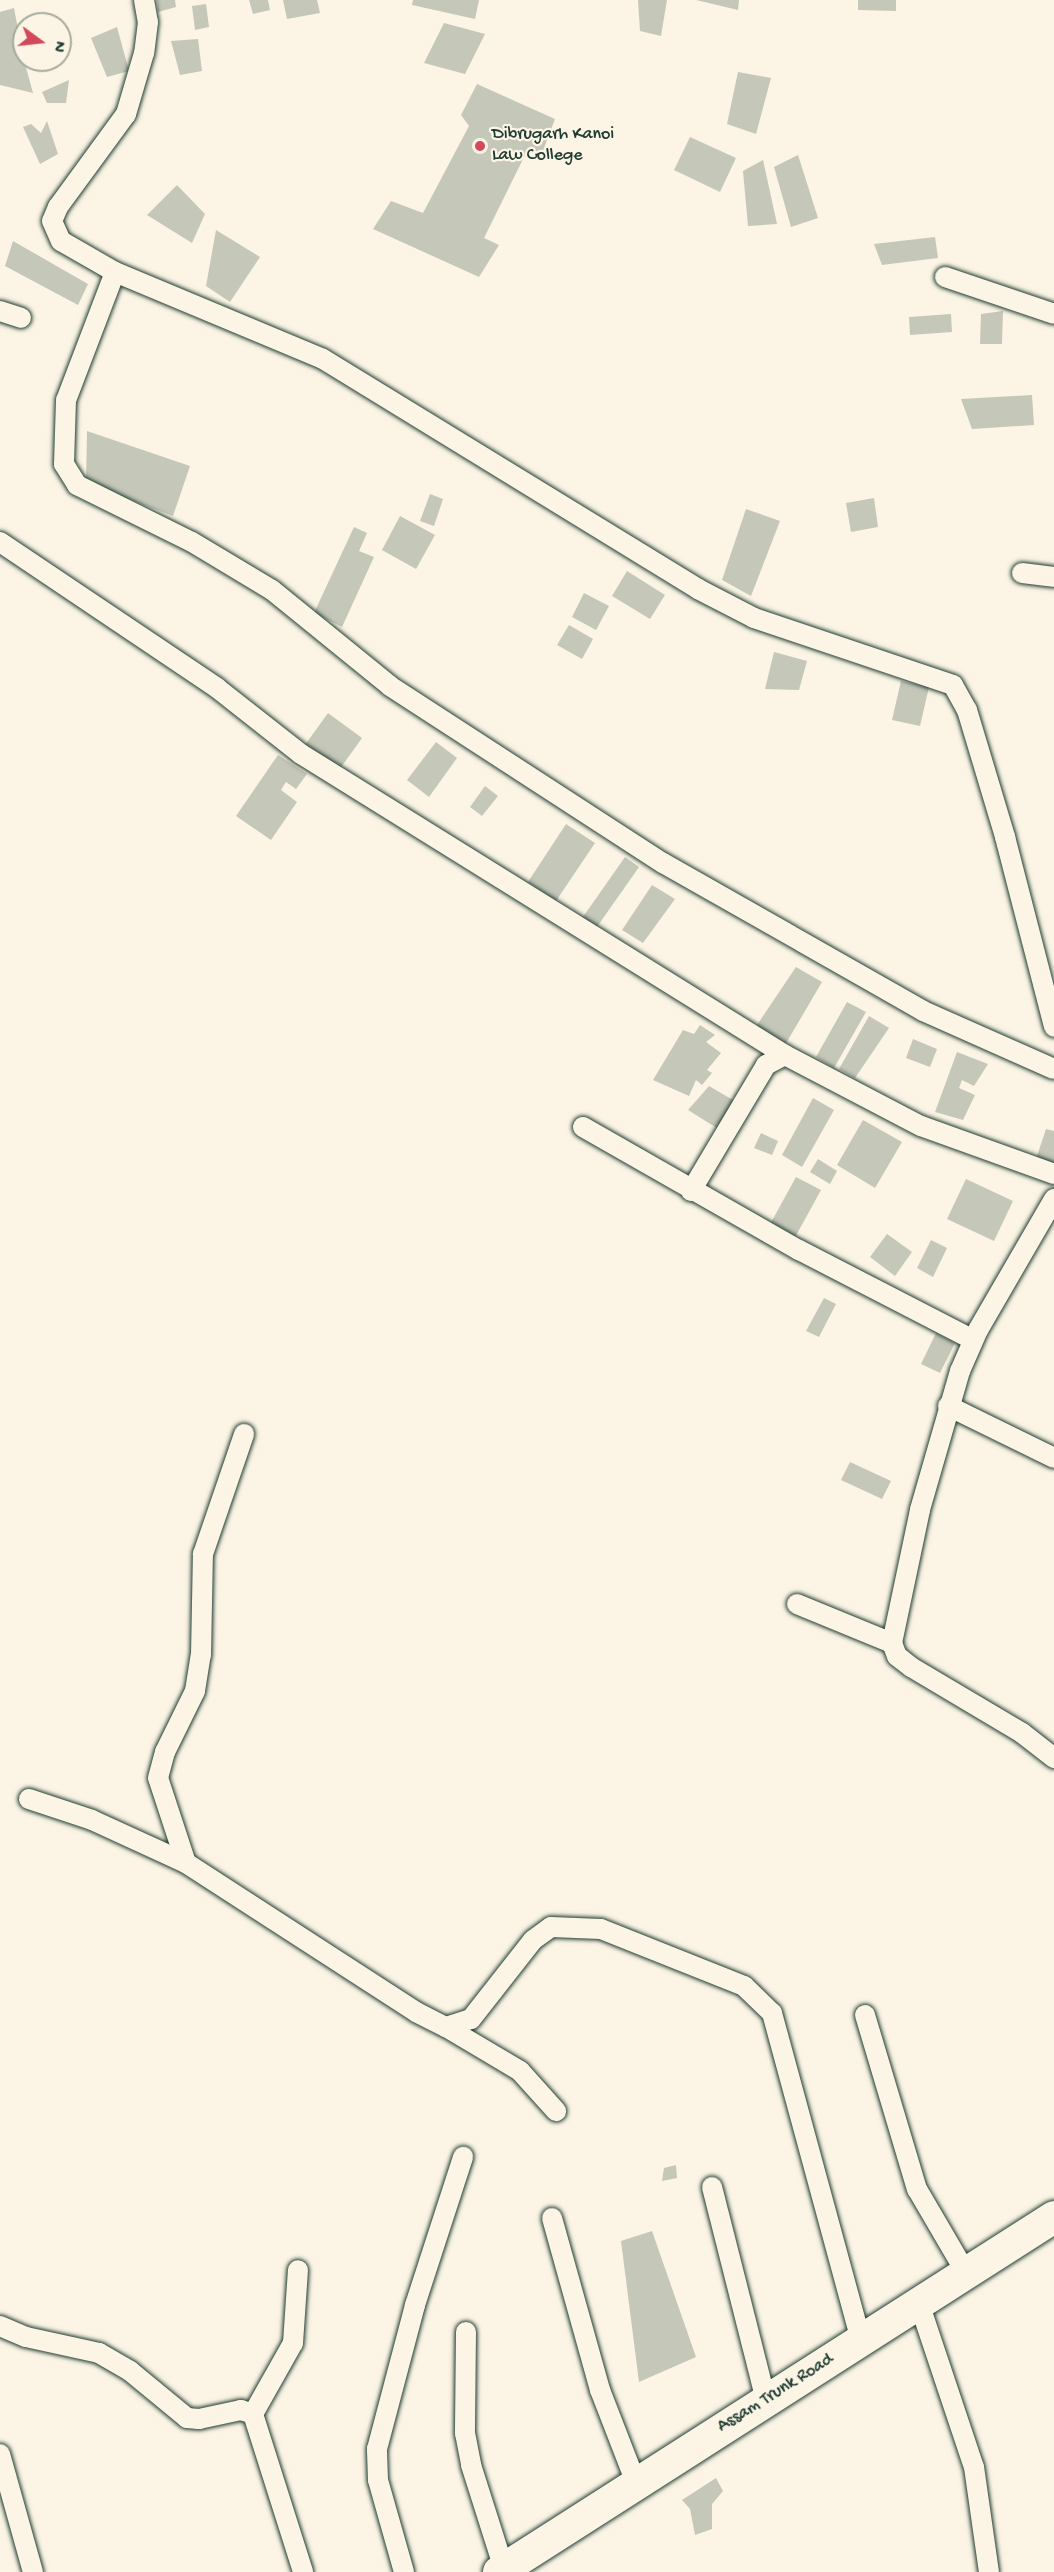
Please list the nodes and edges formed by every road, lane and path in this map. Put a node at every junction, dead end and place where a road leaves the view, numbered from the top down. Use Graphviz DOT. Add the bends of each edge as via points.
graph roads {
  1 [pos="144,0"];
  2 [pos="115,272"];
  3 [pos="945,277"];
  4 [pos="0,311"];
  5 [pos="1054,314"];
  6 [pos="21,318"];
  7 [pos="0,542"];
  8 [pos="1022,573"];
  9 [pos="1054,577"];
  10 [pos="1054,1027"];
  11 [pos="785,1055"];
  12 [pos="1054,1069"];
  13 [pos="583,1127"];
  14 [pos="1054,1174"];
  15 [pos="691,1191"];
  16 [pos="1054,1199"];
  17 [pos="973,1340"];
  18 [pos="948,1406"];
  19 [pos="244,1434"];
  20 [pos="1054,1458"];
  21 [pos="797,1604"];
  22 [pos="892,1643"];
  23 [pos="1051,1748"];
  24 [pos="29,1799"];
  25 [pos="186,1863"];
  26 [pos="865,2015"];
  27 [pos="446,2027"];
  28 [pos="556,2111"];
  29 [pos="463,2157"];
  30 [pos="712,2187"];
  31 [pos="1054,2217"];
  32 [pos="552,2218"];
  33 [pos="298,2270"];
  34 [pos="966,2273"];
  35 [pos="919,2303"];
  36 [pos="0,2326"];
  37 [pos="466,2332"];
  38 [pos="861,2340"];
  39 [pos="766,2400"];
  40 [pos="253,2414"];
  41 [pos="0,2454"];
  42 [pos="636,2483"];
  43 [pos="503,2571"];
  44 [pos="33,2572"];
  45 [pos="303,2572"];
  46 [pos="404,2572"];
  47 [pos="988,2572"];
  1 -- 2 [label="street" via="148,22 144,53 126,114 96,151 52,221 61,241"];
  2 -- 10 [label="street" via="323,360 698,589 754,618 953,686 967,710 1005,837"];
  2 -- 12 [label="street" via="66,400 64,464 77,485 192,542 272,590 390,686 711,892 923,1011"];
  3 -- 5 [label="street"];
  4 -- 6 [label="street"];
  7 -- 11 [label="street" via="216,688 301,754"];
  8 -- 9 [label="street"];
  11 -- 14 [label="street" via="921,1126"];
  11 -- 15 [label="street" via="766,1065"];
  13 -- 15 [label="street"];
  15 -- 17 [label="street"];
  16 -- 17 [label="street"];
  17 -- 18 [label="street"];
  18 -- 20 [label="street"];
  18 -- 22 [label="street" via="917,1520"];
  19 -- 25 [label="street" via="203,1554 201,1655 195,1691 165,1752 158,1778"];
  21 -- 22 [label="street"];
  22 -- 23 [label="street" via="897,1656 911,1667"];
  24 -- 25 [label="street" via="92,1820"];
  25 -- 27 [label="street" via="416,2012"];
  26 -- 34 [label="street" via="917,2189"];
  27 -- 28 [label="street" via="520,2071"];
  27 -- 38 [label="street" via="471,2019 533,1940 551,1927 601,1929 744,1986 759,1996 772,2013 777,2029"];
  29 -- 46 [label="street" via="415,2305 377,2450 378,2480"];
  30 -- 39 [label="street"];
  31 -- 34 [label="main road, Assam Trunk Road"];
  32 -- 42 [label="street" via="600,2390"];
  33 -- 40 [label="street" via="292,2343"];
  34 -- 35 [label="main road, Assam Trunk Road"];
  35 -- 38 [label="main road, Assam Trunk Road"];
  35 -- 47 [label="street" via="974,2467"];
  36 -- 40 [label="street" via="26,2337 99,2353 130,2371 187,2418 241,2410"];
  37 -- 43 [label="street" via="465,2433"];
  38 -- 39 [label="main road, Assam Trunk Road"];
  39 -- 42 [label="main road, Assam Trunk Road"];
  40 -- 45 [label="street"];
  41 -- 44 [label="street"];
  42 -- 43 [label="main road, Assam Trunk Road"];
}
